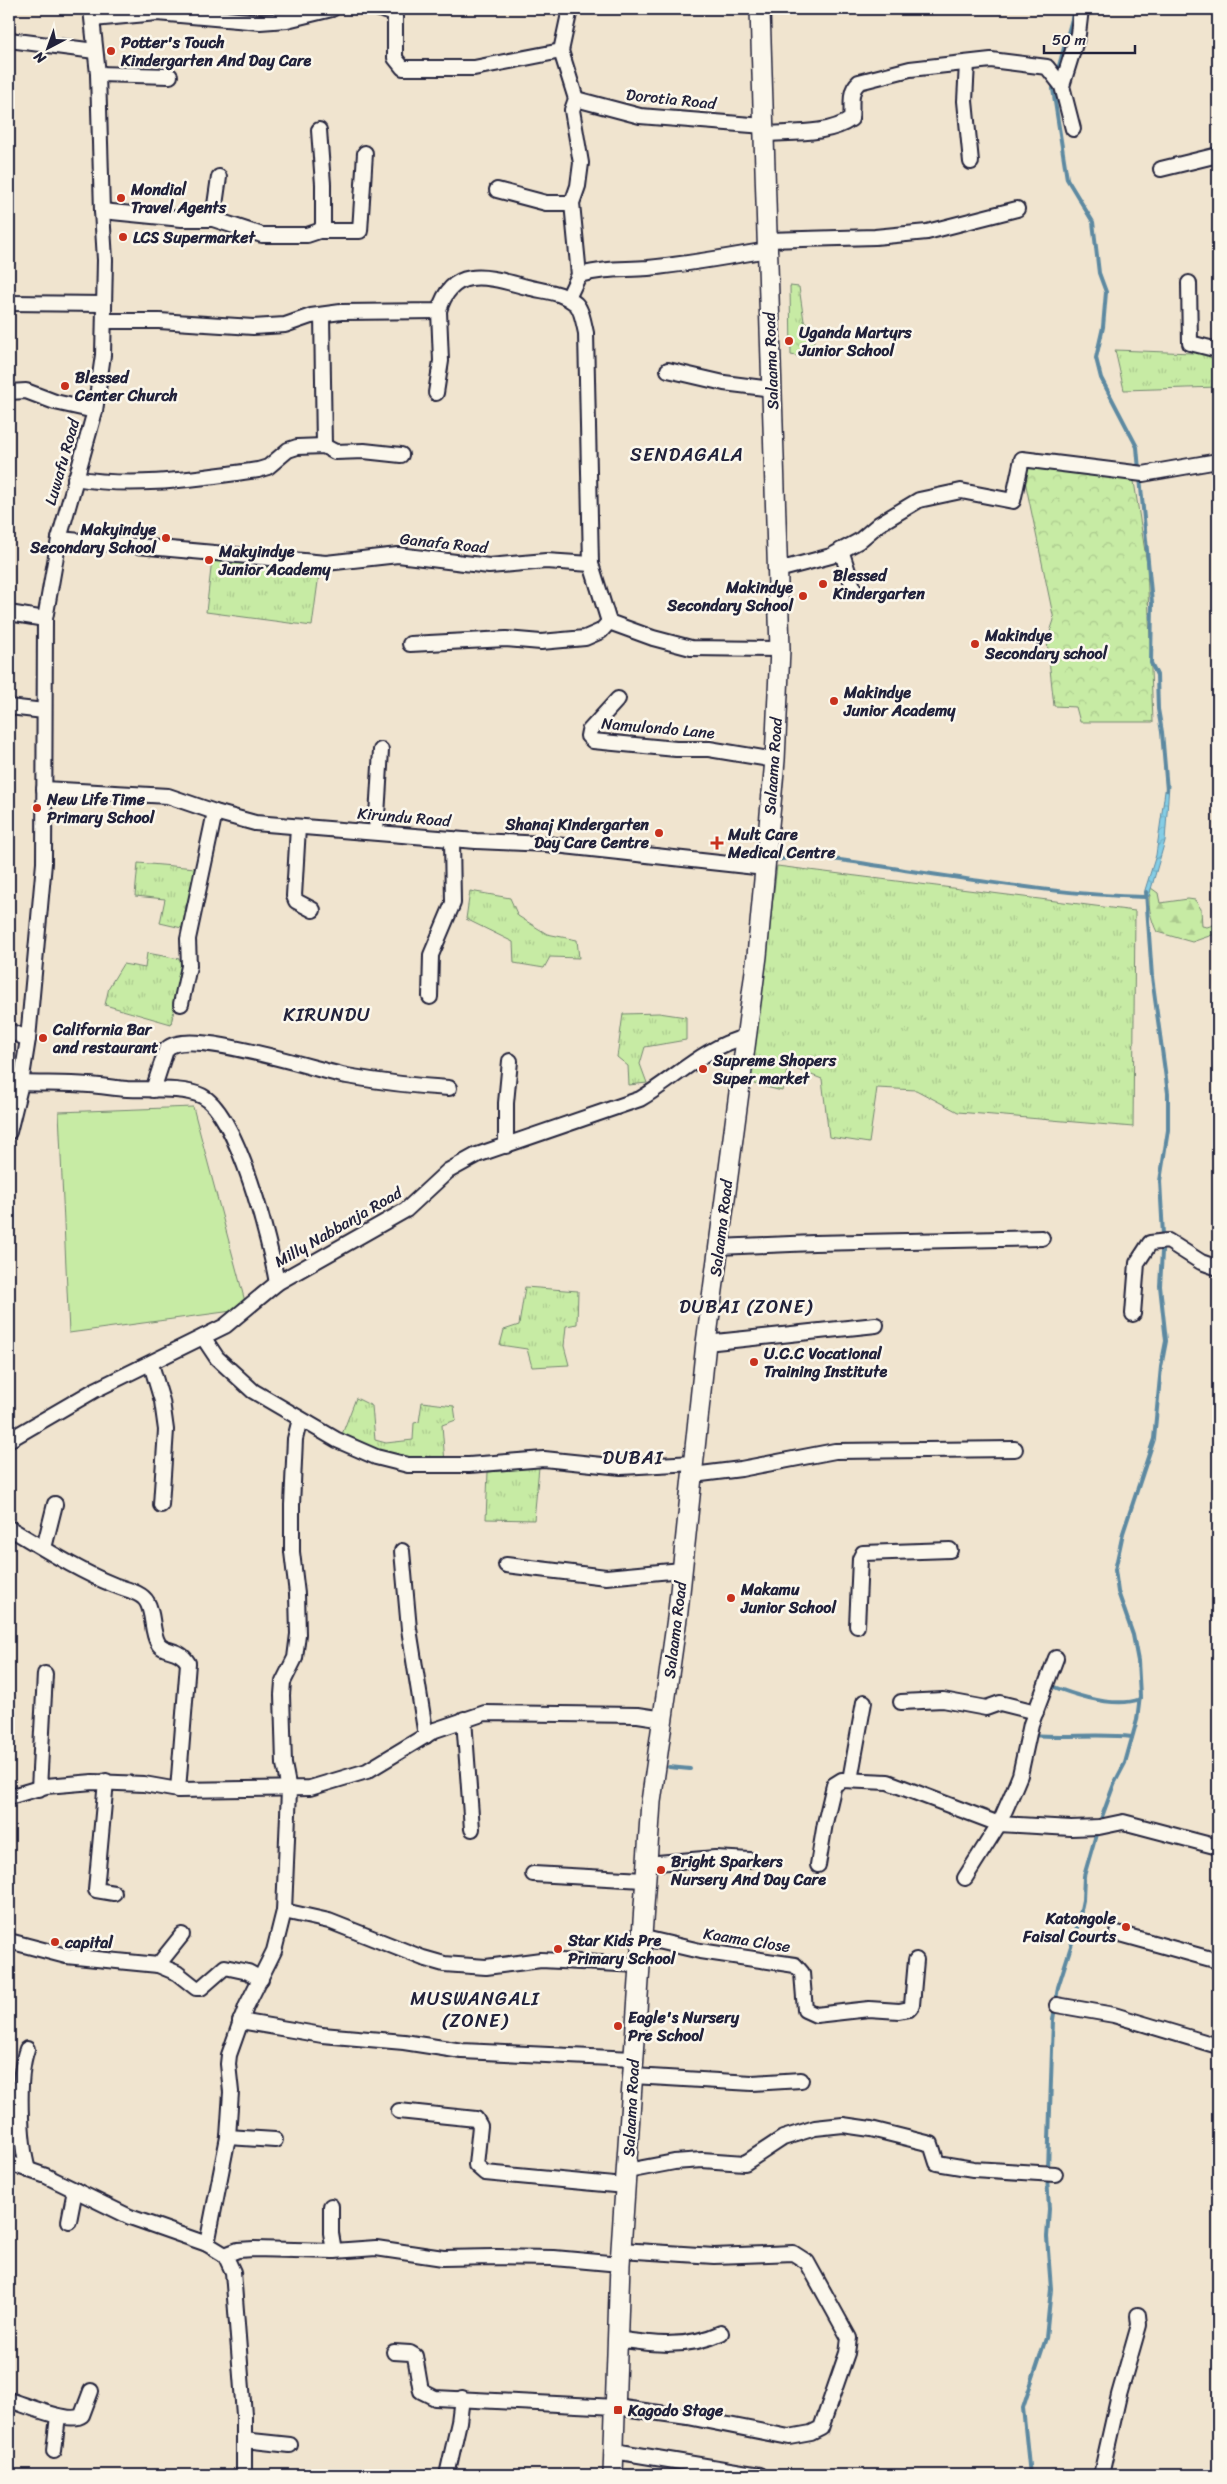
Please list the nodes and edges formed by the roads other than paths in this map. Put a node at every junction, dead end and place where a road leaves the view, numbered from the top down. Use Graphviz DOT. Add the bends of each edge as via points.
graph roads {
  1 [pos="332,9"];
  2 [pos="379,9"];
  3 [pos="570,9"];
  4 [pos="760,9"];
  5 [pos="1081,9"];
  6 [pos="92,14"];
  7 [pos="9,40"];
  8 [pos="96,51"];
  9 [pos="561,51"];
  10 [pos="966,62"];
  11 [pos="98,74"];
  12 [pos="170,76"];
  13 [pos="1061,85"];
  14 [pos="576,99"];
  15 [pos="1073,129"];
  16 [pos="319,130"];
  17 [pos="764,130"];
  18 [pos="365,153"];
  19 [pos="1218,155"];
  20 [pos="971,162"];
  21 [pos="1161,169"];
  22 [pos="219,177"];
  23 [pos="497,190"];
  24 [pos="572,203"];
  25 [pos="1017,209"];
  26 [pos="102,211"];
  27 [pos="213,219"];
  28 [pos="320,231"];
  29 [pos="767,245"];
  30 [pos="579,275"];
  31 [pos="1189,283"];
  32 [pos="568,298"];
  33 [pos="9,303"];
  34 [pos="104,304"];
  35 [pos="438,311"];
  36 [pos="322,314"];
  37 [pos="105,321"];
  38 [pos="1218,350"];
  39 [pos="668,370"];
  40 [pos="772,389"];
  41 [pos="9,392"];
  42 [pos="436,393"];
  43 [pos="95,411"];
  44 [pos="324,446"];
  45 [pos="401,455"];
  46 [pos="1218,461"];
  47 [pos="75,478"];
  48 [pos="59,540"];
  49 [pos="842,550"];
  50 [pos="591,564"];
  51 [pos="778,570"];
  52 [pos="854,590"];
  53 [pos="9,613"];
  54 [pos="45,619"];
  55 [pos="609,622"];
  56 [pos="410,644"];
  57 [pos="780,649"];
  58 [pos="618,699"];
  59 [pos="9,707"];
  60 [pos="44,710"];
  61 [pos="381,750"];
  62 [pos="775,760"];
  63 [pos="44,789"];
  64 [pos="214,812"];
  65 [pos="298,827"];
  66 [pos="376,832"];
  67 [pos="452,839"];
  68 [pos="765,868"];
  69 [pos="313,910"];
  70 [pos="430,997"];
  71 [pos="181,1004"];
  72 [pos="9,1031"];
  73 [pos="746,1037"];
  74 [pos="28,1039"];
  75 [pos="510,1061"];
  76 [pos="21,1083"];
  77 [pos="449,1088"];
  78 [pos="153,1090"];
  79 [pos="9,1132"];
  80 [pos="506,1146"];
  81 [pos="1042,1238"];
  82 [pos="718,1247"];
  83 [pos="1218,1268"];
  84 [pos="277,1283"];
  85 [pos="1133,1314"];
  86 [pos="876,1325"];
  87 [pos="203,1337"];
  88 [pos="706,1343"];
  89 [pos="151,1364"];
  90 [pos="300,1419"];
  91 [pos="9,1440"];
  92 [pos="1015,1449"];
  93 [pos="693,1469"];
  94 [pos="55,1504"];
  95 [pos="161,1505"];
  96 [pos="9,1528"];
  97 [pos="44,1548"];
  98 [pos="402,1550"];
  99 [pos="950,1550"];
  100 [pos="506,1565"];
  101 [pos="682,1570"];
  102 [pos="857,1626"];
  103 [pos="1056,1658"];
  104 [pos="45,1674"];
  105 [pos="864,1702"];
  106 [pos="901,1702"];
  107 [pos="1036,1712"];
  108 [pos="464,1719"];
  109 [pos="664,1719"];
  110 [pos="426,1736"];
  111 [pos="850,1780"];
  112 [pos="106,1781"];
  113 [pos="39,1789"];
  114 [pos="178,1790"];
  115 [pos="289,1790"];
  116 [pos="9,1797"];
  117 [pos="999,1824"];
  118 [pos="472,1829"];
  119 [pos="1218,1847"];
  120 [pos="750,1860"];
  121 [pos="818,1865"];
  122 [pos="645,1872"];
  123 [pos="533,1874"];
  124 [pos="965,1878"];
  125 [pos="114,1893"];
  126 [pos="284,1912"];
  127 [pos="1118,1933"];
  128 [pos="182,1935"];
  129 [pos="640,1938"];
  130 [pos="9,1941"];
  131 [pos="916,1960"];
  132 [pos="1218,1961"];
  133 [pos="158,1965"];
  134 [pos="639,1965"];
  135 [pos="261,1979"];
  136 [pos="1057,2005"];
  137 [pos="240,2021"];
  138 [pos="1218,2046"];
  139 [pos="27,2049"];
  140 [pos="633,2067"];
  141 [pos="801,2080"];
  142 [pos="399,2110"];
  143 [pos="228,2137"];
  144 [pos="275,2140"];
  145 [pos="10,2167"];
  146 [pos="28,2170"];
  147 [pos="1055,2174"];
  148 [pos="626,2178"];
  149 [pos="74,2190"];
  150 [pos="331,2206"];
  151 [pos="69,2221"];
  152 [pos="207,2244"];
  153 [pos="334,2251"];
  154 [pos="225,2255"];
  155 [pos="620,2257"];
  156 [pos="1138,2315"];
  157 [pos="721,2334"];
  158 [pos="616,2339"];
  159 [pos="394,2352"];
  160 [pos="91,2390"];
  161 [pos="462,2398"];
  162 [pos="9,2400"];
  163 [pos="616,2407"];
  164 [pos="58,2416"];
  165 [pos="244,2440"];
  166 [pos="290,2445"];
  167 [pos="614,2451"];
  168 [pos="54,2452"];
  169 [pos="244,2475"];
  170 [pos="447,2475"];
  171 [pos="613,2475"];
  172 [pos="760,2475"];
  173 [pos="1101,2475"];
  1 -- 6 [label="street" via="287,20 260,22 156,13"];
  2 -- 9 [label="street" via="395,17 395,58 403,68 474,68"];
  3 -- 9 [label="street"];
  4 -- 17 [label="main road, Salaama Road"];
  5 -- 13 [label="street" via="1078,34"];
  6 -- 8 [label="street, Luwafu Road"];
  7 -- 8 [label="street"];
  8 -- 11 [label="street, Luwafu Road"];
  9 -- 14 [label="street"];
  10 -- 13 [label="street" via="991,60 1050,69"];
  10 -- 17 [label="street, Dorotia Road" via="910,69 859,82 851,94 851,119 844,124 817,130"];
  10 -- 20 [label="street" via="965,101"];
  11 -- 12 [label="street"];
  11 -- 26 [label="street, Luwafu Road"];
  13 -- 15 [label="street"];
  14 -- 17 [label="street, Dorotia Road" via="640,116"];
  14 -- 24 [label="street" via="572,110 581,163"];
  16 -- 28 [label="street" via="323,184 323,226"];
  17 -- 29 [label="main road, Salaama Road"];
  18 -- 28 [label="street" via="360,231"];
  19 -- 21 [label="street"];
  22 -- 27 [label="street"];
  23 -- 24 [label="street" via="546,202"];
  24 -- 30 [label="street"];
  25 -- 29 [label="street" via="927,232"];
  26 -- 27 [label="street"];
  26 -- 34 [label="street, Luwafu Road"];
  27 -- 28 [label="street" via="262,235 307,236"];
  29 -- 30 [label="street" via="705,262 647,268 604,268"];
  29 -- 40 [label="main road, Salaama Road"];
  30 -- 32 [label="street"];
  31 -- 38 [label="street" via="1190,343"];
  32 -- 35 [label="street" via="559,292 528,288 499,279 468,278 455,283 442,299"];
  32 -- 50 [label="street" via="578,306 586,333"];
  33 -- 34 [label="street"];
  34 -- 37 [label="street, Luwafu Road"];
  35 -- 36 [label="street"];
  35 -- 42 [label="street" via="441,361"];
  36 -- 37 [label="street" via="285,325 252,327"];
  36 -- 44 [label="street"];
  37 -- 43 [label="street, Luwafu Road"];
  39 -- 40 [label="street" via="724,383"];
  40 -- 51 [label="main road, Salaama Road"];
  41 -- 43 [label="street" via="26,391"];
  43 -- 47 [label="street, Luwafu Road"];
  44 -- 45 [label="street" via="335,452"];
  44 -- 47 [label="street" via="288,450 268,467 258,470 183,480 112,482"];
  46 -- 49 [label="street" via="1139,474 1022,458 1012,501 961,491 919,500"];
  47 -- 48 [label="street, Luwafu Road"];
  48 -- 50 [label="street, Ganafa Road" via="326,563 398,555 489,566 546,561"];
  48 -- 54 [label="street, Luwafu Road"];
  49 -- 51 [label="street" via="811,563"];
  49 -- 52 [label="street"];
  50 -- 55 [label="street"];
  51 -- 57 [label="main road, Salaama Road"];
  53 -- 54 [label="street"];
  54 -- 60 [label="street, Luwafu Road"];
  55 -- 56 [label="street" via="601,631 585,638"];
  55 -- 57 [label="street" via="691,648"];
  57 -- 62 [label="main road, Salaama Road"];
  58 -- 62 [label="street, Namulondo Lane" via="589,731 588,736 593,740 676,749 709,749"];
  59 -- 60 [label="street"];
  60 -- 63 [label="street, Luwafu Road"];
  61 -- 66 [label="street"];
  62 -- 68 [label="main road, Salaama Road"];
  63 -- 64 [label="street, Kirundu Road" via="168,796"];
  63 -- 74 [label="street, Luwafu Road" via="44,864"];
  64 -- 65 [label="street, Kirundu Road" via="255,823"];
  64 -- 71 [label="street" via="188,939 189,966"];
  65 -- 66 [label="street, Kirundu Road"];
  65 -- 69 [label="street" via="294,896 296,901"];
  66 -- 67 [label="street, Kirundu Road"];
  67 -- 68 [label="street, Kirundu Road" via="546,844"];
  67 -- 70 [label="street" via="452,903 431,955"];
  68 -- 73 [label="main road, Salaama Road"];
  72 -- 74 [label="street"];
  73 -- 80 [label="street, Milly Nabbanja Road" via="727,1041 708,1051 640,1099"];
  73 -- 82 [label="main road, Salaama Road"];
  74 -- 76 [label="street, Luwafu Road"];
  75 -- 80 [label="street"];
  76 -- 78 [label="street"];
  76 -- 79 [label="street, Luwafu Road"];
  77 -- 78 [label="street" via="398,1085 323,1071 291,1060 229,1047 178,1042 166,1050"];
  78 -- 84 [label="street" via="197,1094 218,1109 259,1209"];
  80 -- 84 [label="street, Milly Nabbanja Road" via="459,1164 406,1210"];
  81 -- 82 [label="street"];
  82 -- 88 [label="main road, Salaama Road"];
  83 -- 85 [label="street" via="1201,1262 1168,1241 1150,1243 1137,1263"];
  84 -- 87 [label="street, Milly Nabbanja Road" via="225,1326"];
  86 -- 88 [label="street"];
  87 -- 89 [label="street, Milly Nabbanja Road"];
  87 -- 90 [label="street" via="217,1358 241,1381"];
  88 -- 93 [label="main road, Salaama Road"];
  89 -- 91 [label="street, Milly Nabbanja Road" via="95,1390"];
  89 -- 95 [label="street" via="162,1401 166,1430"];
  90 -- 93 [label="street" via="376,1457 408,1465 469,1465 544,1459 621,1467"];
  90 -- 115 [label="street" via="295,1439 292,1505 298,1634 295,1658 283,1682 282,1695 284,1764"];
  92 -- 93 [label="street" via="835,1452 741,1469"];
  93 -- 101 [label="main road, Salaama Road"];
  94 -- 97 [label="street"];
  96 -- 97 [label="street"];
  97 -- 114 [label="street" via="81,1571 142,1596 150,1608 158,1644 184,1656 188,1663"];
  98 -- 110 [label="street" via="409,1629"];
  99 -- 102 [label="street" via="863,1552"];
  100 -- 101 [label="street" via="606,1577"];
  101 -- 109 [label="main road, Salaama Road"];
  103 -- 107 [label="street"];
  104 -- 113 [label="street"];
  105 -- 111 [label="street"];
  106 -- 107 [label="street" via="943,1700 986,1708 1000,1703"];
  107 -- 117 [label="street" via="1020,1776"];
  108 -- 109 [label="street" via="503,1713 638,1715"];
  108 -- 110 [label="street"];
  108 -- 118 [label="street"];
  109 -- 122 [label="main road, Salaama Road" via="651,1802"];
  110 -- 115 [label="street" via="367,1771 325,1786"];
  111 -- 117 [label="street" via="888,1782"];
  111 -- 121 [label="street" via="838,1781 834,1785"];
  112 -- 113 [label="street"];
  112 -- 114 [label="street"];
  112 -- 125 [label="street" via="96,1890"];
  113 -- 116 [label="street"];
  114 -- 115 [label="street"];
  115 -- 126 [label="street"];
  117 -- 119 [label="street" via="1099,1827 1123,1822"];
  117 -- 124 [label="street"];
  120 -- 122 [label="street" via="716,1858"];
  122 -- 123 [label="street"];
  122 -- 129 [label="main road, Salaama Road"];
  126 -- 134 [label="street" via="329,1921 415,1956 444,1964 486,1967 540,1960"];
  126 -- 135 [label="street" via="274,1951"];
  127 -- 132 [label="street"];
  128 -- 133 [label="street"];
  129 -- 131 [label="street, Kaama Close" via="700,1951 795,1965 802,1973 805,2010 816,2015 869,2009 909,2009"];
  129 -- 134 [label="main road, Salaama Road"];
  130 -- 133 [label="street" via="66,1956"];
  133 -- 135 [label="street" via="177,1973 196,1988 202,1988 225,1967 248,1972"];
  134 -- 140 [label="main road, Salaama Road"];
  135 -- 137 [label="street"];
  136 -- 138 [label="street" via="1114,2015"];
  137 -- 140 [label="street" via="322,2035"];
  137 -- 143 [label="street" via="228,2064 231,2092"];
  139 -- 146 [label="street" via="23,2061 22,2117"];
  140 -- 141 [label="street" via="752,2083"];
  140 -- 148 [label="main road, Salaama Road"];
  142 -- 148 [label="street" via="476,2119 480,2126 476,2165 485,2173"];
  143 -- 144 [label="street"];
  143 -- 152 [label="street"];
  145 -- 146 [label="street"];
  146 -- 149 [label="street"];
  147 -- 148 [label="street" via="973,2169 937,2163 932,2144 843,2125 815,2128 783,2138 745,2163 702,2160"];
  148 -- 155 [label="main road, Salaama Road"];
  149 -- 151 [label="street"];
  149 -- 152 [label="street" via="130,2217"];
  150 -- 153 [label="street"];
  152 -- 154 [label="street"];
  153 -- 154 [label="street" via="254,2249"];
  153 -- 155 [label="street" via="376,2248 443,2258"];
  154 -- 165 [label="street" via="232,2272"];
  155 -- 158 [label="main road, Salaama Road"];
  155 -- 163 [label="street" via="793,2253 807,2262 849,2338 847,2353 821,2428 811,2433 789,2437"];
  156 -- 173 [label="street"];
  157 -- 158 [label="street" via="676,2345"];
  158 -- 163 [label="main road, Salaama Road"];
  159 -- 161 [label="street" via="415,2356 423,2393 435,2398"];
  160 -- 164 [label="street" via="80,2417"];
  161 -- 163 [label="street"];
  161 -- 170 [label="street" via="460,2422"];
  162 -- 164 [label="street"];
  163 -- 167 [label="main road, Salaama Road"];
  164 -- 168 [label="street"];
  165 -- 166 [label="street"];
  165 -- 169 [label="street"];
  167 -- 171 [label="main road, Salaama Road"];
  167 -- 172 [label="street"];
}
